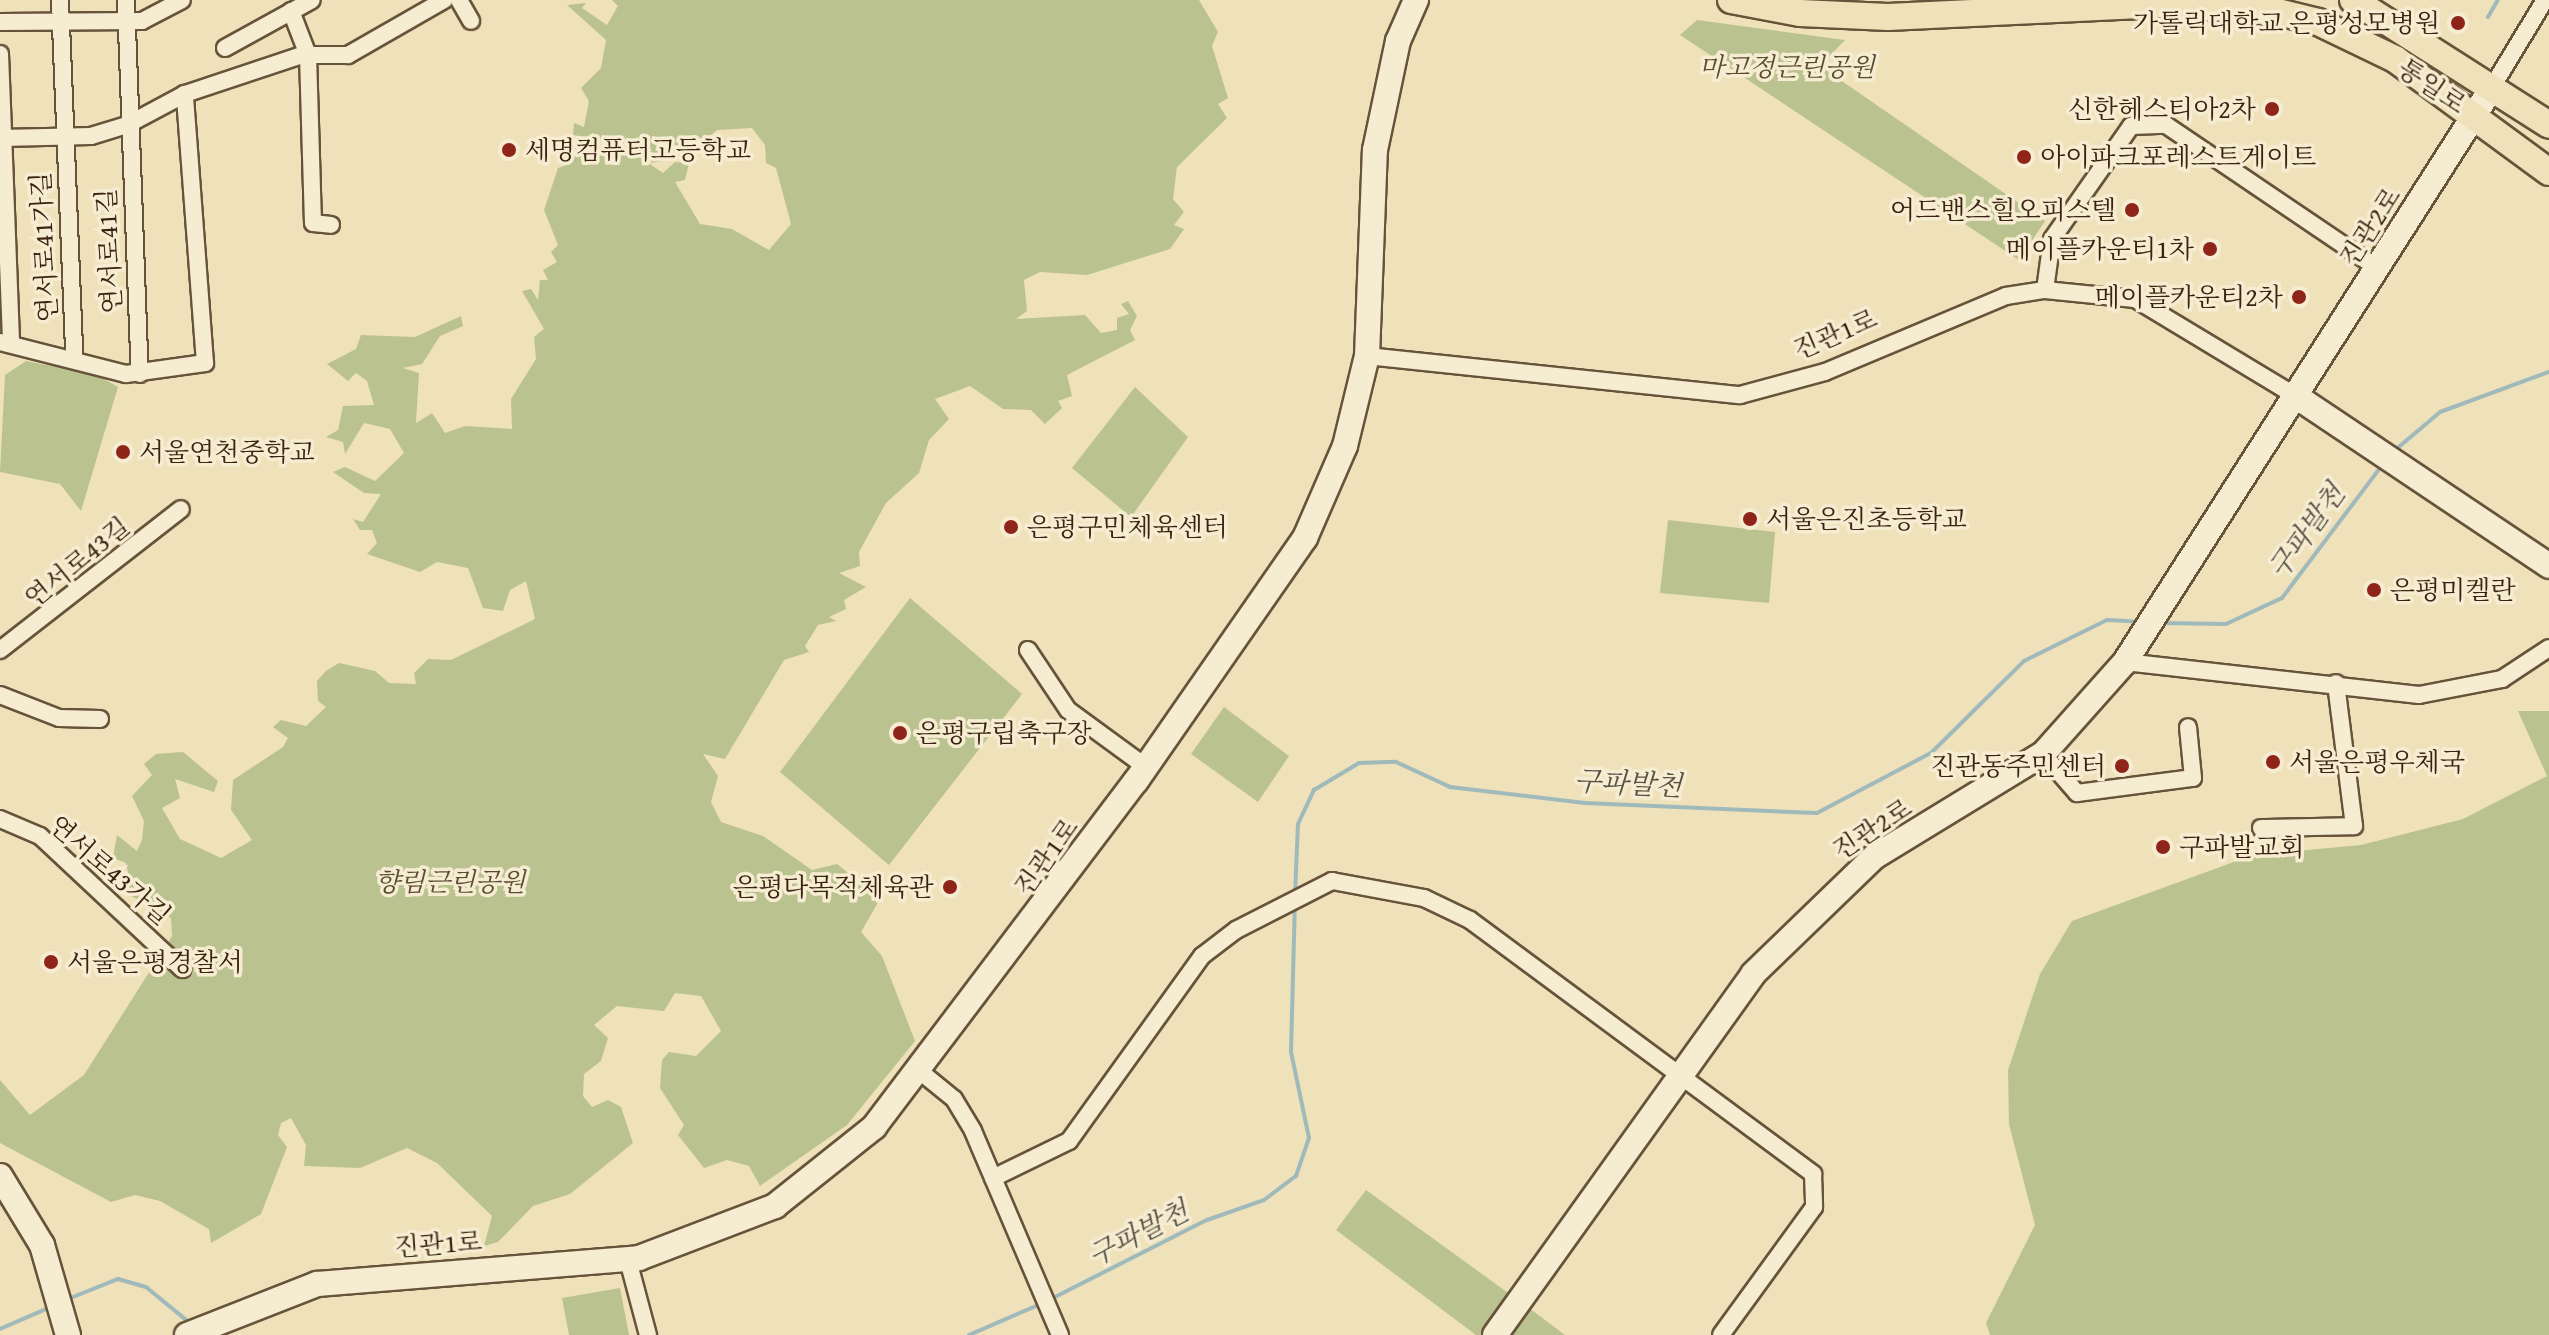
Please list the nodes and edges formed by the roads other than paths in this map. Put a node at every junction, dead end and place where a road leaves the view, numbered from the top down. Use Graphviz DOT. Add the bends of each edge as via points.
graph roads {
  1 [pos="60,0"];
  2 [pos="126,0"];
  3 [pos="182,0"];
  4 [pos="312,0"];
  5 [pos="444,0"];
  6 [pos="459,0"];
  7 [pos="1416,0"];
  8 [pos="1731,0"];
  9 [pos="2353,0"];
  10 [pos="2545,0"];
  11 [pos="291,11"];
  12 [pos="61,21"];
  13 [pos="127,21"];
  14 [pos="471,21"];
  15 [pos="0,22"];
  16 [pos="225,48"];
  17 [pos="0,54"];
  18 [pos="308,55"];
  19 [pos="2491,89"];
  20 [pos="185,94"];
  21 [pos="2475,115"];
  22 [pos="127,125"];
  23 [pos="2549,125"];
  24 [pos="63,136"];
  25 [pos="1,138"];
  26 [pos="2549,172"];
  27 [pos="331,225"];
  28 [pos="2377,268"];
  29 [pos="2045,290"];
  30 [pos="6,343"];
  31 [pos="74,356"];
  32 [pos="1367,356"];
  33 [pos="140,374"];
  34 [pos="2294,395"];
  35 [pos="181,509"];
  36 [pos="2549,566"];
  37 [pos="2549,648"];
  38 [pos="0,650"];
  39 [pos="1028,650"];
  40 [pos="2131,653"];
  41 [pos="2336,683"];
  42 [pos="0,695"];
  43 [pos="100,719"];
  44 [pos="2188,727"];
  45 [pos="2043,754"];
  46 [pos="1146,767"];
  47 [pos="0,819"];
  48 [pos="2261,828"];
  49 [pos="182,969"];
  50 [pos="922,1073"];
  51 [pos="1680,1076"];
  52 [pos="0,1176"];
  53 [pos="993,1178"];
  54 [pos="628,1260"];
  55 [pos="67,1333"];
  56 [pos="187,1335"];
  57 [pos="648,1335"];
  58 [pos="1060,1335"];
  59 [pos="1495,1335"];
  60 [pos="1721,1335"];
  1 -- 12 [label="street, 연서로41가길"];
  2 -- 13 [label="street, 연서로41길"];
  3 -- 13 [label="street" via="162,14"];
  4 -- 11 [label="street"];
  5 -- 18 [label="street, 연서로41가길" via="348,55"];
  6 -- 14 [label="street"];
  7 -- 32 [label="main road, 진관1로" via="1398,41 1375,150"];
  8 -- 21 [label="main road, 통일로" via="1800,13 1888,17 2167,4 2278,12 2318,22 2395,59"];
  9 -- 19 [label="main road, 통일로"];
  10 -- 19 [label="street, 통일로"];
  11 -- 16 [label="street"];
  11 -- 18 [label="street"];
  12 -- 13 [label="street"];
  12 -- 15 [label="street"];
  12 -- 24 [label="street, 연서로41가길"];
  13 -- 22 [label="street, 연서로41길"];
  17 -- 25 [label="street, 연서로41가길"];
  18 -- 20 [label="street, 연서로41가길"];
  18 -- 27 [label="street" via="313,223"];
  19 -- 21 [label="main road, 진관2로"];
  19 -- 23 [label="main road, 통일로"];
  20 -- 22 [label="street, 연서로41가길"];
  20 -- 33 [label="street" via="205,363"];
  21 -- 26 [label="main road, 통일로"];
  21 -- 28 [label="main road, 진관2로"];
  22 -- 24 [label="street, 연서로41가길"];
  22 -- 33 [label="street, 연서로41길"];
  24 -- 25 [label="street, 연서로41가길"];
  24 -- 31 [label="street, 연서로41가길"];
  25 -- 30 [label="street, 연서로41가길"];
  28 -- 29 [label="street" via="2166,125 2131,126 2052,239"];
  28 -- 34 [label="main road, 진관2로"];
  29 -- 32 [label="street, 진관1로" via="1993,300 1825,372 1740,395"];
  29 -- 34 [label="street, 진관1로" via="2135,299"];
  30 -- 31 [label="street"];
  31 -- 33 [label="street"];
  32 -- 46 [label="main road, 진관1로" via="1345,446 1305,538"];
  34 -- 36 [label="main road"];
  34 -- 40 [label="main road, 진관2로"];
  35 -- 38 [label="street, 연서로43길"];
  37 -- 41 [label="street" via="2502,679 2455,691 2419,695"];
  39 -- 46 [label="street" via="1068,710"];
  40 -- 41 [label="street"];
  40 -- 45 [label="main road, 진관2로"];
  41 -- 48 [label="street" via="2354,826"];
  42 -- 43 [label="street" via="66,718"];
  44 -- 45 [label="street" via="2193,778 2077,793"];
  45 -- 51 [label="main road, 진관2로" via="1835,888 1753,974"];
  46 -- 50 [label="main road, 진관1로"];
  47 -- 49 [label="street, 연서로43가길" via="40,836"];
  50 -- 53 [label="street" via="954,1099"];
  50 -- 54 [label="main road, 진관1로" via="833,1164 775,1206"];
  51 -- 53 [label="street" via="1470,920 1424,898 1332,881 1252,920 1202,956 1069,1141"];
  51 -- 59 [label="main road, 진관2로"];
  51 -- 60 [label="street" via="1813,1174 1814,1207"];
  52 -- 55 [label="main road" via="42,1245"];
  53 -- 58 [label="street"];
  54 -- 56 [label="main road, 진관1로" via="317,1284"];
  54 -- 57 [label="street"];
}
